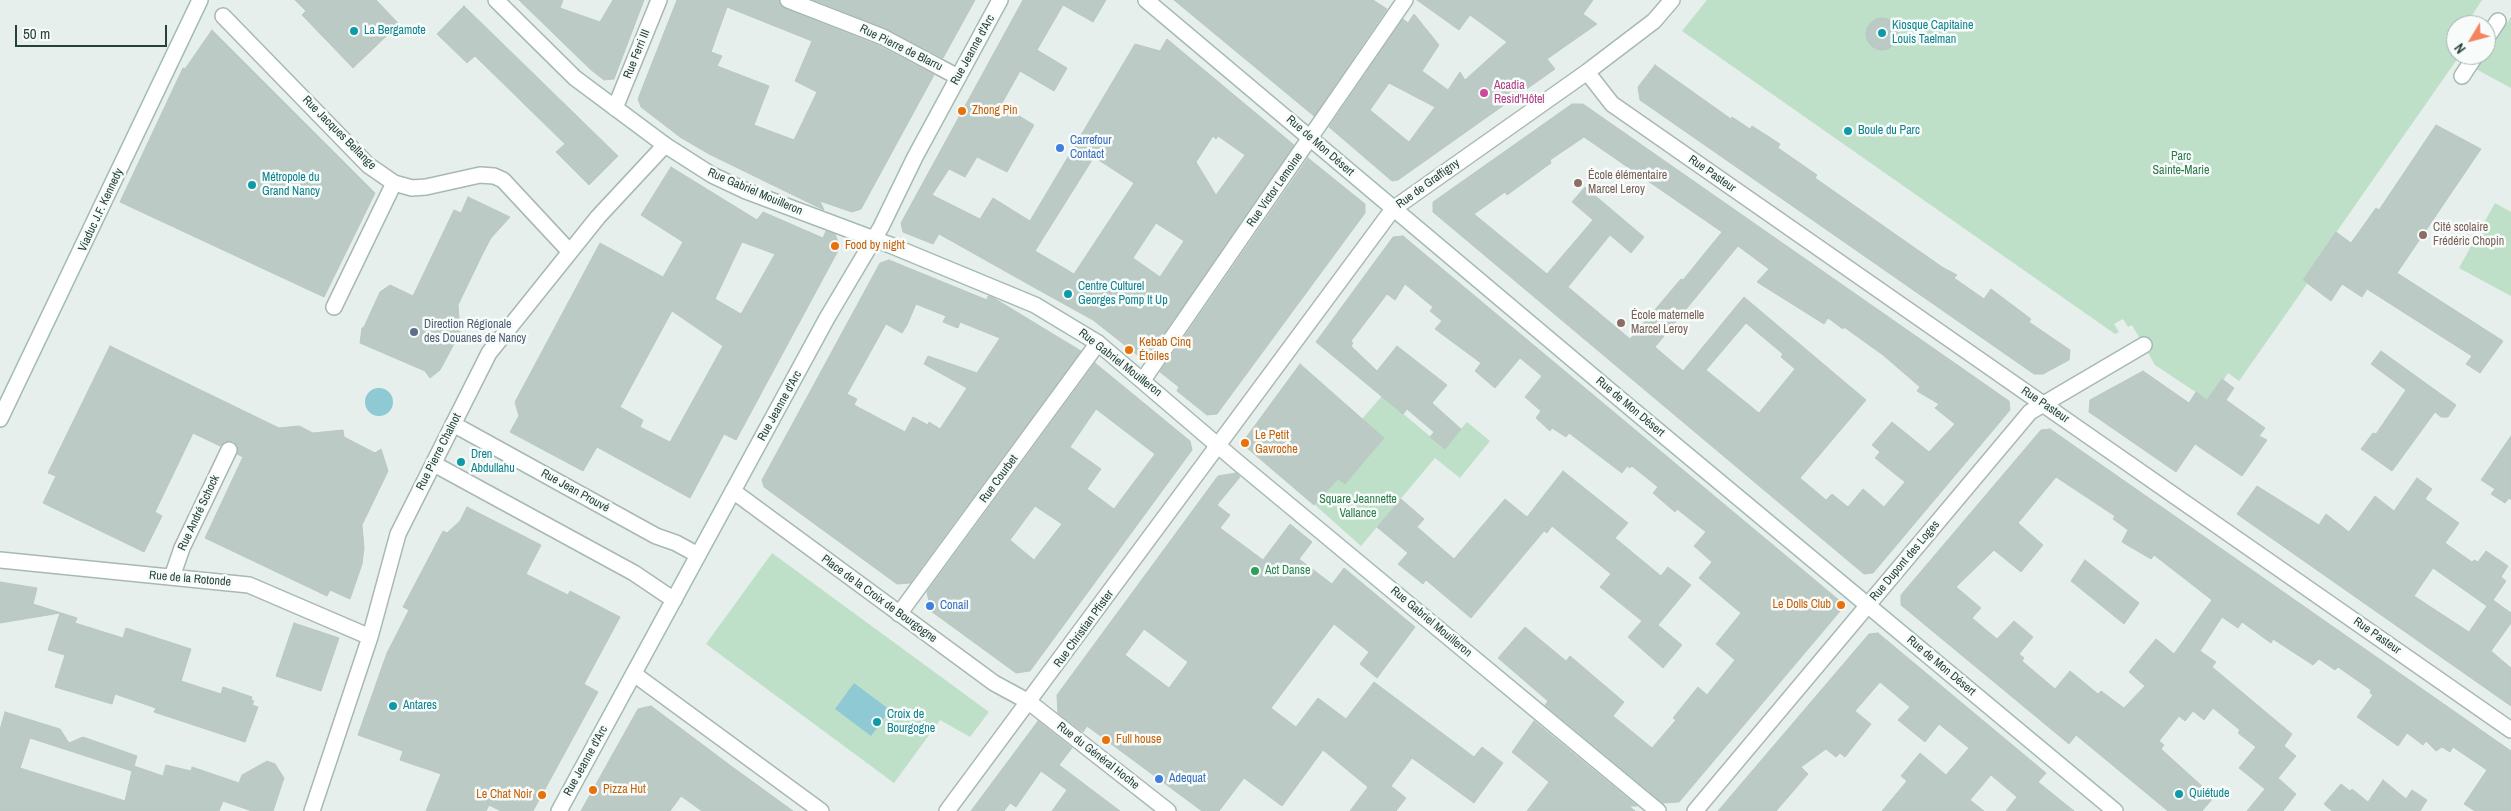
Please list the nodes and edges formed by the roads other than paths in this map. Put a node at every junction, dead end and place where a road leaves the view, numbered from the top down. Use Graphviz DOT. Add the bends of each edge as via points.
graph roads {
  1 [pos="200,0"];
  2 [pos="496,0"];
  3 [pos="659,0"];
  4 [pos="788,0"];
  5 [pos="1000,0"];
  6 [pos="1146,0"];
  7 [pos="1405,0"];
  8 [pos="1672,0"];
  9 [pos="223,16"];
  10 [pos="2498,21"];
  11 [pos="2496,24"];
  12 [pos="2469,65"];
  13 [pos="1587,72"];
  14 [pos="2462,76"];
  15 [pos="958,77"];
  16 [pos="615,108"];
  17 [pos="1311,138"];
  18 [pos="665,145"];
  19 [pos="394,183"];
  20 [pos="1393,209"];
  21 [pos="874,239"];
  22 [pos="570,252"];
  23 [pos="334,307"];
  24 [pos="1098,343"];
  25 [pos="2144,345"];
  26 [pos="1143,380"];
  27 [pos="2043,403"];
  28 [pos="0,419"];
  29 [pos="453,424"];
  30 [pos="1218,444"];
  31 [pos="229,450"];
  32 [pos="434,464"];
  33 [pos="733,490"];
  34 [pos="698,556"];
  35 [pos="0,560"];
  36 [pos="172,577"];
  37 [pos="674,600"];
  38 [pos="1868,605"];
  39 [pos="899,614"];
  40 [pos="370,637"];
  41 [pos="634,674"];
  42 [pos="1029,702"];
  43 [pos="2511,730"];
  44 [pos="312,811"];
  45 [pos="559,811"];
  46 [pos="821,811"];
  47 [pos="948,811"];
  48 [pos="1168,811"];
  49 [pos="1658,811"];
  50 [pos="1695,811"];
  51 [pos="2115,811"];
  1 -- 28 [label="street, Viaduc J.F. Kennedy"];
  2 -- 16 [label="street, Rue Gabriel Mouilleron" via="575,78"];
  3 -- 16 [label="street, Rue Ferri III"];
  4 -- 15 [label="street, Rue Pierre de Blarru" via="883,37"];
  5 -- 15 [label="street, Rue Jeanne d'Arc"];
  6 -- 17 [label="street, Rue de Mon Désert"];
  7 -- 17 [label="street, Rue Victor Lemoine"];
  8 -- 13 [label="street, Rue de Graffigny" via="1654,22"];
  9 -- 19 [label="street, Rue Jacques Bellange" via="368,165"];
  10 -- 11 [label="street"];
  12 -- 14 [label="street"];
  13 -- 20 [label="street, Rue de Graffigny"];
  13 -- 27 [label="street, Rue Pasteur" via="1612,104"];
  15 -- 21 [label="street, Rue Jeanne d'Arc"];
  16 -- 18 [label="street, Rue Gabriel Mouilleron"];
  17 -- 20 [label="street, Rue de Mon Désert"];
  17 -- 26 [label="street, Rue Victor Lemoine"];
  18 -- 21 [label="street, Rue Gabriel Mouilleron" via="712,175 746,191"];
  18 -- 22 [label="street, Rue Pierre Chalnot"];
  19 -- 22 [label="street, Rue Jacques Bellange" via="412,188 480,175 494,176 503,180"];
  19 -- 23 [label="street"];
  20 -- 30 [label="street, Rue de Graffigny"];
  20 -- 38 [label="street, Rue de Mon Désert"];
  21 -- 24 [label="street, Rue Gabriel Mouilleron" via="1035,305"];
  21 -- 33 [label="street, Rue Jeanne d'Arc"];
  22 -- 29 [label="street, Rue Pierre Chalnot" via="489,353"];
  24 -- 26 [label="street, Rue Gabriel Mouilleron"];
  24 -- 39 [label="street, Rue Courbet"];
  25 -- 27 [label="street, Rue Dupont des Loges"];
  26 -- 30 [label="street, Rue Gabriel Mouilleron"];
  27 -- 38 [label="street, Rue Dupont des Loges" via="2030,412"];
  27 -- 43 [label="street, Rue Pasteur"];
  29 -- 32 [label="street, Rue Pierre Chalnot"];
  29 -- 34 [label="street, Rue Jean Prouvé"];
  30 -- 42 [label="street, Rue Christian Pfister"];
  30 -- 49 [label="street, Rue Gabriel Mouilleron"];
  31 -- 36 [label="street, Rue André Schock" via="182,548"];
  32 -- 37 [label="street" via="634,573"];
  32 -- 40 [label="street, Rue Pierre Chalnot" via="398,534"];
  33 -- 34 [label="street, Rue Jeanne d'Arc"];
  33 -- 39 [label="street, Place de la Croix de Bourgogne"];
  34 -- 37 [label="street, Rue Jeanne d'Arc"];
  35 -- 36 [label="street, Rue de la Rotonde"];
  36 -- 40 [label="street, Rue de la Rotonde" via="249,584"];
  37 -- 41 [label="street, Rue Jeanne d'Arc"];
  38 -- 50 [label="street, Rue Dupont des Loges"];
  38 -- 51 [label="street, Rue de Mon Désert"];
  39 -- 42 [label="street, Place de la Croix de Bourgogne" via="994,682"];
  40 -- 44 [label="street, Rue Pierre Chalnot"];
  41 -- 45 [label="street, Rue Jeanne d'Arc"];
  41 -- 46 [label="street"];
  42 -- 47 [label="street, Rue Christian Pfister"];
  42 -- 48 [label="street, Rue du Général Hoche"];
}
